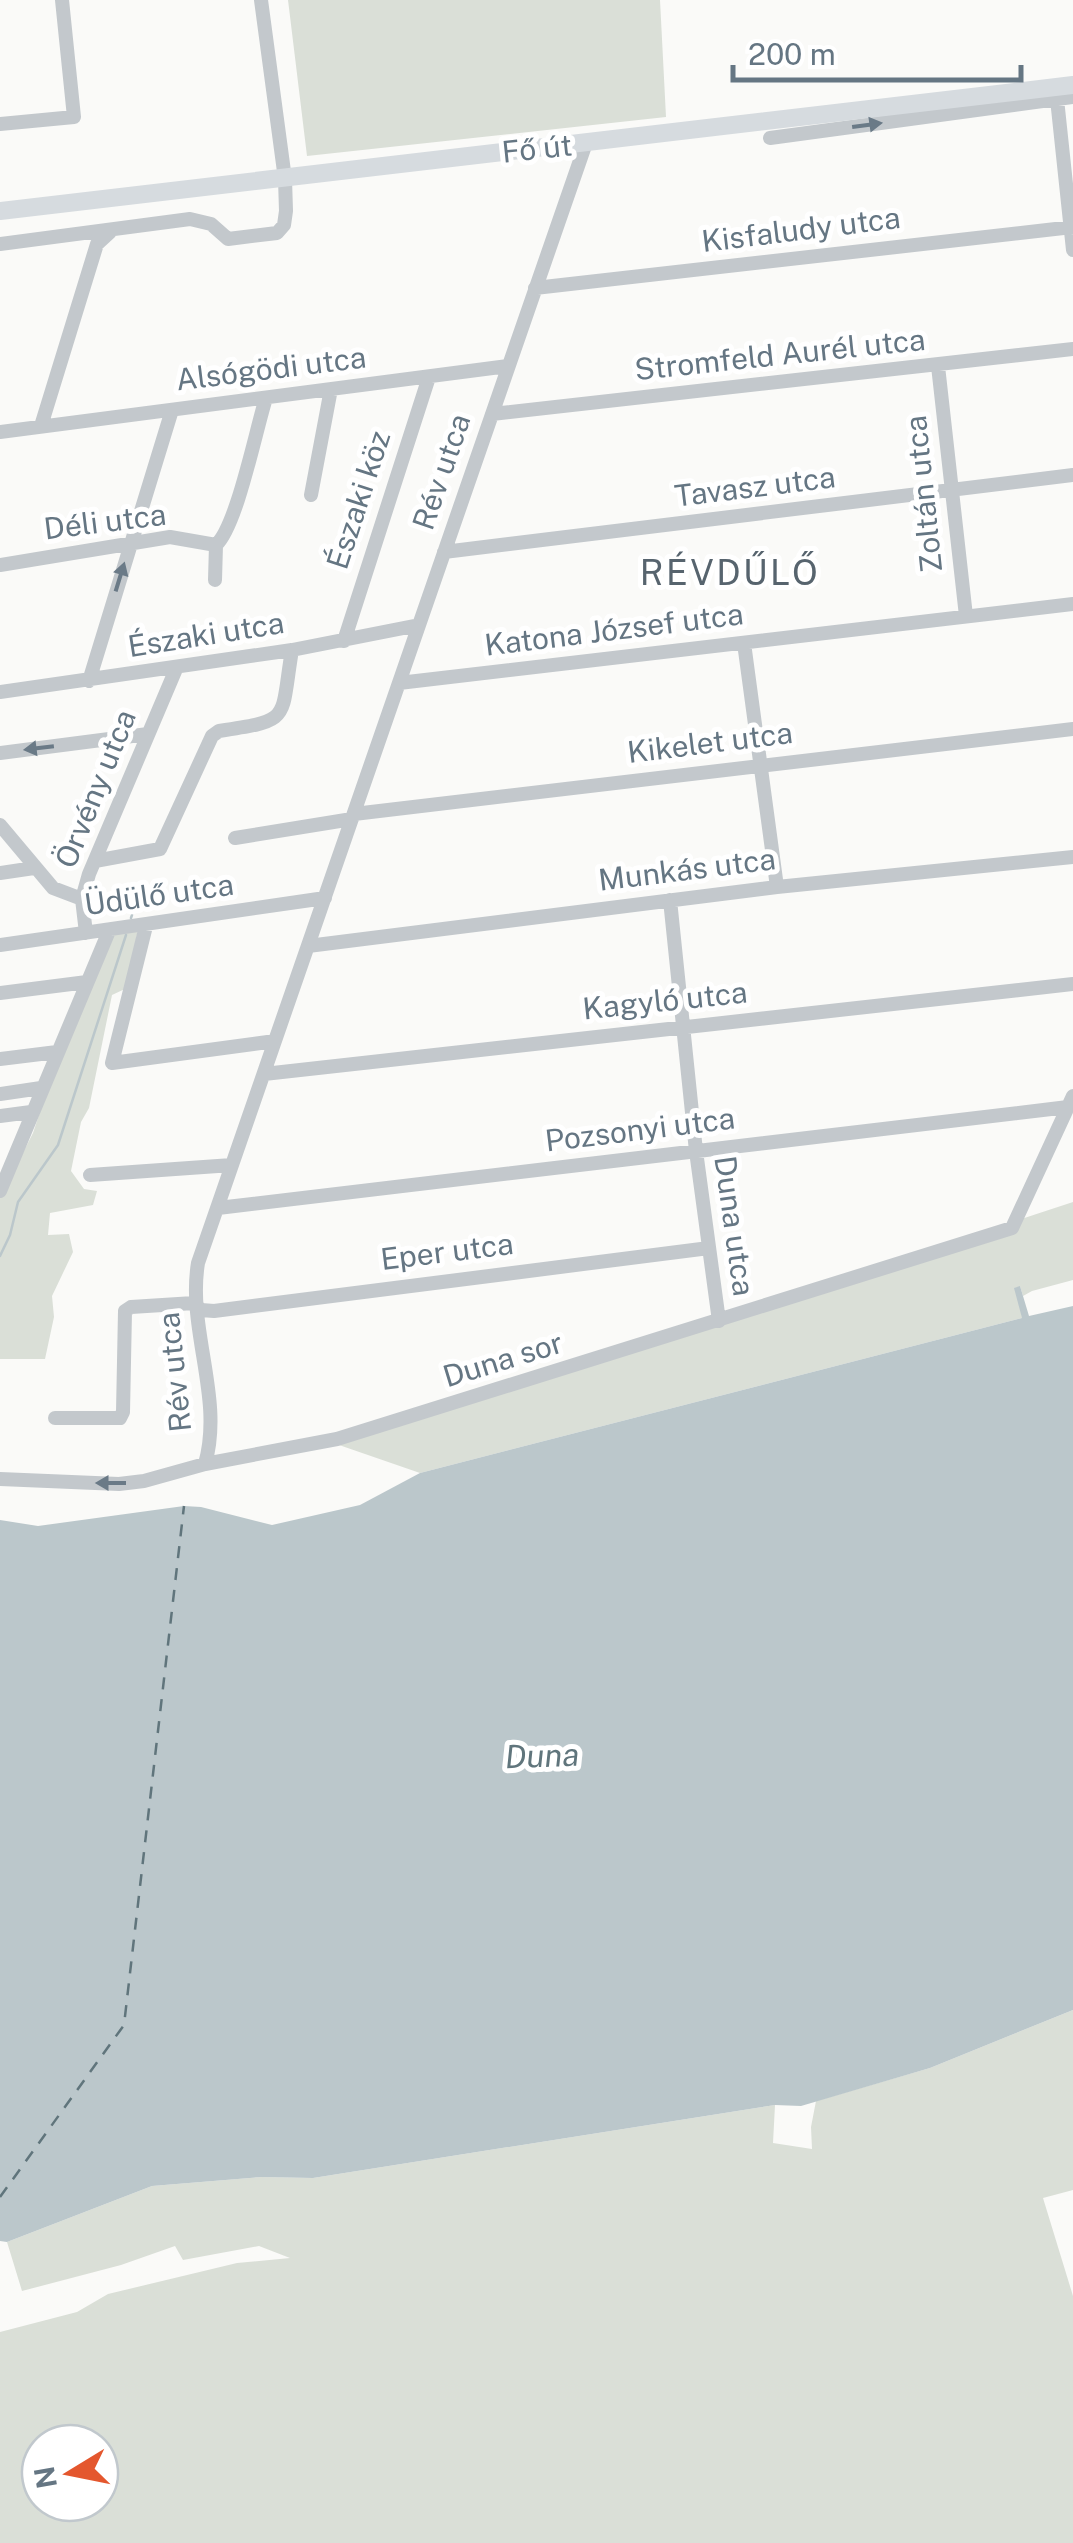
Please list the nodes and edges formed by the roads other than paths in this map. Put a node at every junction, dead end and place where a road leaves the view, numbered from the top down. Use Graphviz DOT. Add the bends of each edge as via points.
graph roads {
  1 [pos="62,0"];
  2 [pos="261,0"];
  3 [pos="1073,85"];
  4 [pos="1065,98"];
  5 [pos="0,124"];
  6 [pos="770,138"];
  7 [pos="586,144"];
  8 [pos="284,179"];
  9 [pos="0,210"];
  10 [pos="1072,227"];
  11 [pos="114,230"];
  12 [pos="0,244"];
  13 [pos="1073,250"];
  14 [pos="535,288"];
  15 [pos="1073,349"];
  16 [pos="508,366"];
  17 [pos="938,366"];
  18 [pos="429,377"];
  19 [pos="331,390"];
  20 [pos="266,398"];
  21 [pos="172,410"];
  22 [pos="492,414"];
  23 [pos="40,426"];
  24 [pos="0,432"];
  25 [pos="1073,475"];
  26 [pos="949,491"];
  27 [pos="311,495"];
  28 [pos="131,541"];
  29 [pos="216,545"];
  30 [pos="444,552"];
  31 [pos="0,565"];
  32 [pos="215,580"];
  33 [pos="1073,604"];
  34 [pos="966,616"];
  35 [pos="419,625"];
  36 [pos="344,641"];
  37 [pos="744,643"];
  38 [pos="292,650"];
  39 [pos="176,668"];
  40 [pos="89,680"];
  41 [pos="399,683"];
  42 [pos="0,692"];
  43 [pos="1073,729"];
  44 [pos="148,734"];
  45 [pos="0,753"];
  46 [pos="762,764"];
  47 [pos="353,817"];
  48 [pos="0,825"];
  49 [pos="235,838"];
  50 [pos="1073,857"];
  51 [pos="94,861"];
  52 [pos="34,868"];
  53 [pos="0,872"];
  54 [pos="777,886"];
  55 [pos="325,898"];
  56 [pos="82,900"];
  57 [pos="670,900"];
  58 [pos="146,926"];
  59 [pos="108,931"];
  60 [pos="86,933"];
  61 [pos="0,945"];
  62 [pos="308,946"];
  63 [pos="87,982"];
  64 [pos="1073,984"];
  65 [pos="0,993"];
  66 [pos="682,1026"];
  67 [pos="275,1041"];
  68 [pos="56,1052"];
  69 [pos="0,1059"];
  70 [pos="264,1074"];
  71 [pos="41,1088"];
  72 [pos="0,1094"];
  73 [pos="1071,1102"];
  74 [pos="30,1112"];
  75 [pos="0,1116"];
  76 [pos="696,1151"];
  77 [pos="16,1153"];
  78 [pos="0,1155"];
  79 [pos="232,1165"];
  80 [pos="90,1175"];
  81 [pos="0,1191"];
  82 [pos="218,1208"];
  83 [pos="709,1248"];
  84 [pos="194,1303"];
  85 [pos="719,1321"];
  86 [pos="56,1418"];
  87 [pos="205,1464"];
  88 [pos="0,1479"];
  1 -- 5 [label="street" via="74,117"];
  2 -- 8 [label="street"];
  3 -- 7 [label="main road, Fő út"];
  6 -- 4 [label="street, one-way"];
  4 -- 10 [label="street"];
  7 -- 8 [label="main road, Fő út"];
  7 -- 14 [label="street, Rév utca"];
  8 -- 9 [label="main road, Fő út"];
  8 -- 11 [label="street" via="284,225 277,233 228,239 211,224 190,219"];
  10 -- 13 [label="street"];
  10 -- 14 [label="street, Kisfaludy utca"];
  11 -- 12 [label="street"];
  11 -- 23 [label="street" via="97,244"];
  14 -- 16 [label="street, Rév utca"];
  15 -- 17 [label="street, Stromfeld Aurél utca"];
  16 -- 18 [label="street, Alsógödi utca"];
  16 -- 22 [label="street, Rév utca"];
  17 -- 22 [label="street, Stromfeld Aurél utca"];
  17 -- 26 [label="street, Zoltán utca"];
  18 -- 19 [label="street, Alsógödi utca"];
  18 -- 36 [label="street, Északi köz"];
  19 -- 20 [label="street, Alsógödi utca"];
  19 -- 27 [label="street"];
  20 -- 21 [label="street, Alsógödi utca"];
  20 -- 29 [label="street" via="231,518"];
  21 -- 23 [label="street, Alsógödi utca"];
  21 -- 28 [label="street"];
  22 -- 30 [label="street, Rév utca"];
  23 -- 24 [label="street, Alsógödi utca"];
  25 -- 26 [label="street, Tavasz utca"];
  26 -- 30 [label="street, Tavasz utca"];
  26 -- 34 [label="street, Zoltán utca"];
  28 -- 29 [label="street, Déli utca" via="170,537"];
  28 -- 31 [label="street, Déli utca"];
  40 -- 28 [label="street, one-way"];
  29 -- 32 [label="street"];
  30 -- 35 [label="street, Rév utca"];
  33 -- 34 [label="street, Katona József utca"];
  34 -- 37 [label="street, Katona József utca"];
  35 -- 36 [label="street, Északi utca"];
  35 -- 41 [label="street, Rév utca"];
  36 -- 38 [label="street, Északi utca"];
  37 -- 41 [label="street, Katona József utca"];
  37 -- 46 [label="street"];
  38 -- 39 [label="street, Északi utca"];
  38 -- 51 [label="street" via="281,714 271,723 212,736 160,849"];
  39 -- 40 [label="street, Északi utca"];
  39 -- 44 [label="street, Örvény utca"];
  40 -- 42 [label="street, Északi utca"];
  41 -- 47 [label="street, Rév utca"];
  43 -- 46 [label="street, Kikelet utca"];
  44 -- 45 [label="street, one-way"];
  44 -- 51 [label="street, Örvény utca"];
  46 -- 47 [label="street, Kikelet utca"];
  46 -- 54 [label="street"];
  47 -- 49 [label="street"];
  47 -- 55 [label="street, Rév utca"];
  48 -- 52 [label="street"];
  50 -- 54 [label="street, Munkás utca"];
  51 -- 56 [label="street, Örvény utca"];
  52 -- 53 [label="street"];
  52 -- 56 [label="street" via="54,888"];
  54 -- 57 [label="street, Munkás utca"];
  55 -- 58 [label="street, Üdülő utca"];
  55 -- 62 [label="street, Rév utca"];
  56 -- 60 [label="street, Örvény utca"];
  57 -- 62 [label="street, Munkás utca"];
  57 -- 66 [label="street, Duna utca"];
  58 -- 59 [label="street, Üdülő utca"];
  58 -- 67 [label="street" via="112,1063"];
  59 -- 60 [label="street, Üdülő utca"];
  59 -- 63 [label="street"];
  60 -- 61 [label="street, Üdülő utca"];
  62 -- 67 [label="street, Rév utca"];
  63 -- 65 [label="street"];
  63 -- 68 [label="street"];
  64 -- 66 [label="street, Kagyló utca"];
  66 -- 70 [label="street, Kagyló utca"];
  66 -- 76 [label="street, Duna utca"];
  67 -- 70 [label="street, Rév utca"];
  68 -- 69 [label="street"];
  68 -- 71 [label="street"];
  70 -- 79 [label="street, Rév utca"];
  71 -- 72 [label="street"];
  71 -- 74 [label="street"];
  73 -- 76 [label="street, Pozsonyi utca"];
  73 -- 85 [label="street, Duna sor" via="1012,1228"];
  74 -- 75 [label="street"];
  74 -- 77 [label="street"];
  76 -- 82 [label="street, Pozsonyi utca"];
  76 -- 83 [label="street, Duna utca"];
  77 -- 78 [label="street"];
  77 -- 81 [label="street"];
  79 -- 80 [label="street"];
  79 -- 82 [label="street, Rév utca"];
  82 -- 84 [label="street, Rév utca" via="198,1263"];
  83 -- 84 [label="street, Eper utca" via="233,1309 201,1310"];
  83 -- 85 [label="street, Duna utca"];
  84 -- 86 [label="street, Eper utca" via="125,1311 120,1418"];
  84 -- 87 [label="street, Rév utca" via="212,1428"];
  85 -- 87 [label="street, Duna sor" via="336,1439"];
  87 -- 88 [label="street, Duna sor, one-way" via="119,1484"];
}
